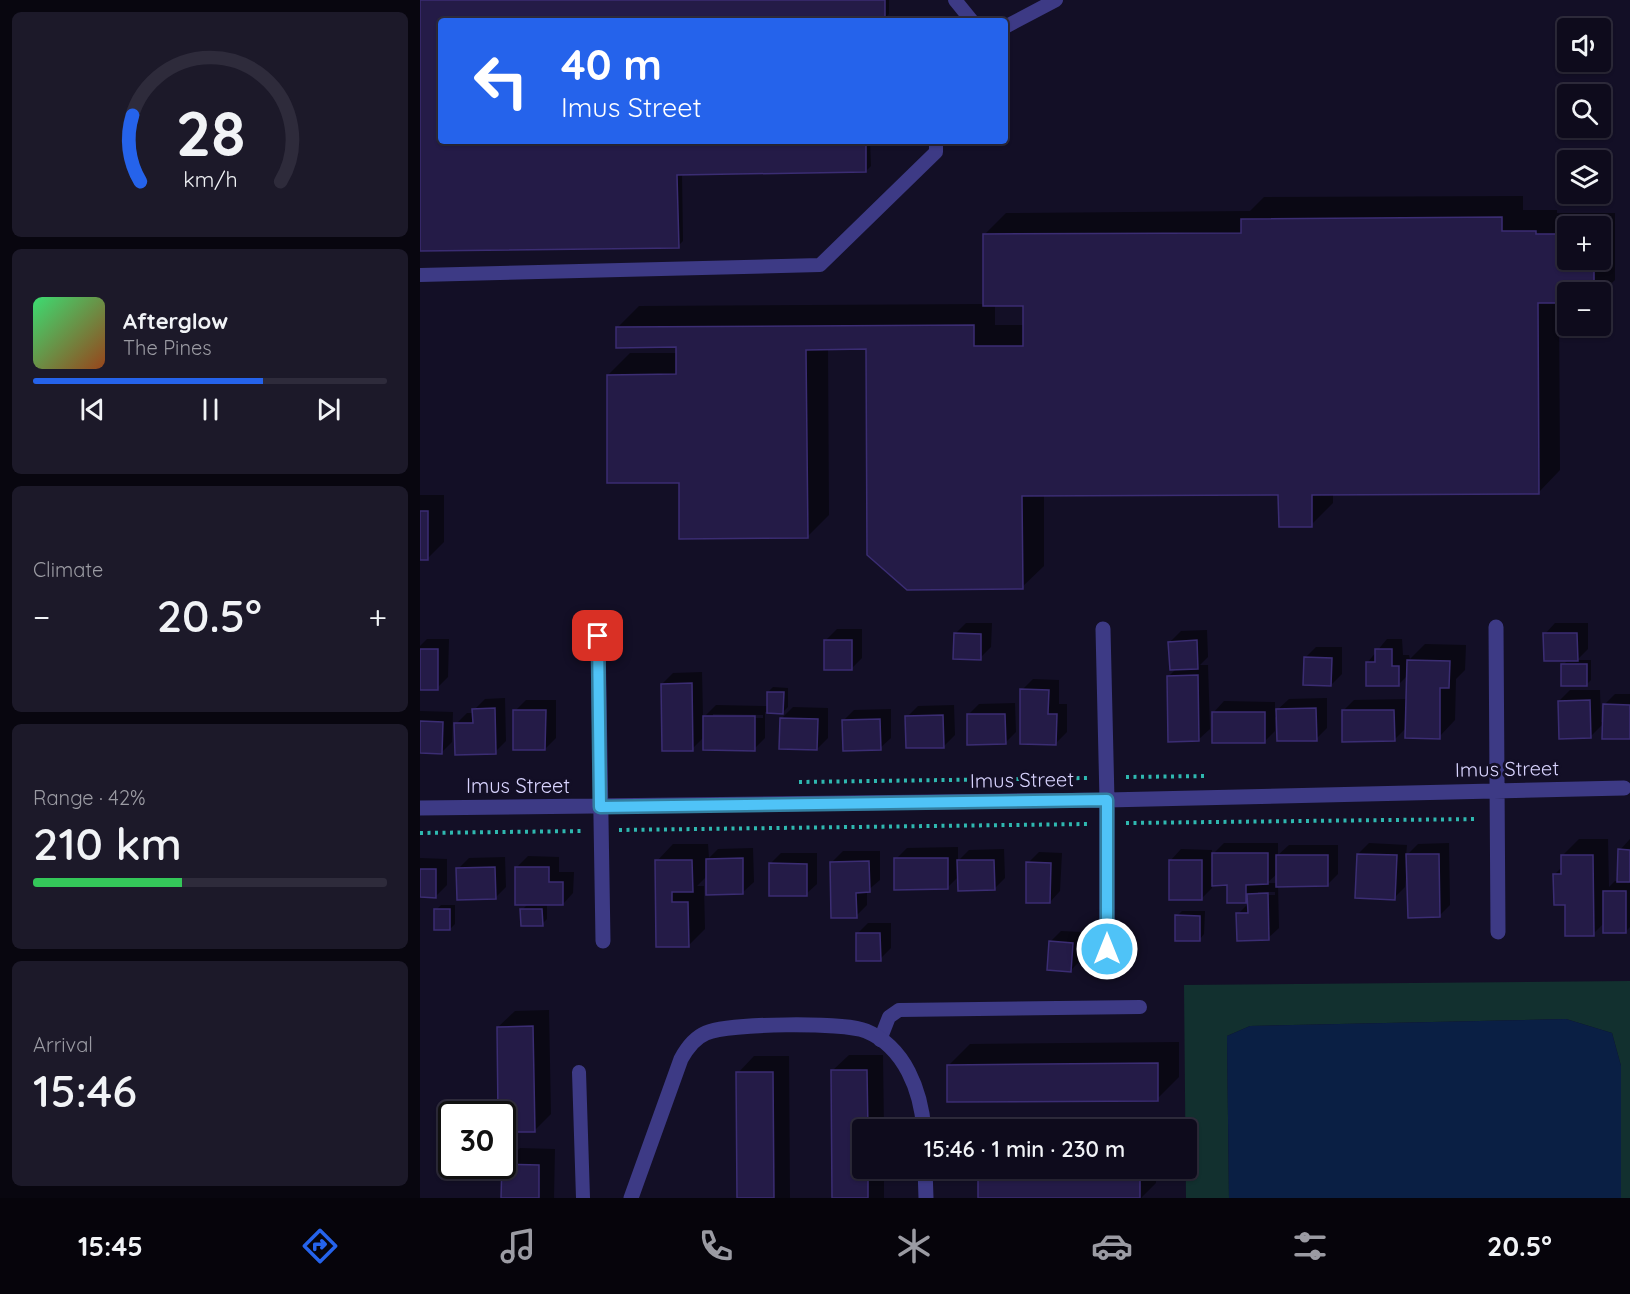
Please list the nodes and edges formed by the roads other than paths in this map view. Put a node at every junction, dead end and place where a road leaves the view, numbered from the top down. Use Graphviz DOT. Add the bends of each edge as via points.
graph roads {
  1 [pos="955,0"];
  2 [pos="1056,0"];
  3 [pos="970,18"];
  4 [pos="1008,25"];
  5 [pos="936,144"];
  6 [pos="420,275"];
  7 [pos="1497,627"];
  8 [pos="1103,628"];
  9 [pos="598,636"];
  10 [pos="1624,788"];
  11 [pos="1497,790"];
  12 [pos="1107,800"];
  13 [pos="600,807"];
  14 [pos="420,808"];
  15 [pos="1498,932"];
  16 [pos="603,941"];
  17 [pos="1107,949"];
  18 [pos="1140,1007"];
  19 [pos="880,1040"];
  20 [pos="579,1072"];
  21 [pos="923,1119"];
  22 [pos="925,1179"];
  23 [pos="583,1198"];
  24 [pos="631,1198"];
  25 [pos="926,1198"];
  1 -- 3 [label="lane"];
  2 -- 4 [label="lane"];
  5 -- 6 [label="lane" via="936,152 820,265"];
  7 -- 11 [label="street"];
  8 -- 12 [label="street"];
  9 -- 13 [label="street"];
  10 -- 11 [label="street, Imus Street"];
  11 -- 12 [label="street, Imus Street"];
  11 -- 15 [label="street"];
  12 -- 13 [label="street, Imus Street"];
  12 -- 17 [label="street"];
  13 -- 14 [label="street, Imus Street"];
  13 -- 16 [label="street"];
  18 -- 19 [label="lane" via="899,1010 889,1017"];
  19 -- 21 [label="street" via="902,1060 912,1076"];
  19 -- 24 [label="street" via="867,1031 840,1025 729,1027 705,1033 691,1042 681,1059"];
  20 -- 23 [label="lane"];
  22 -- 25 [label="street"];
}
